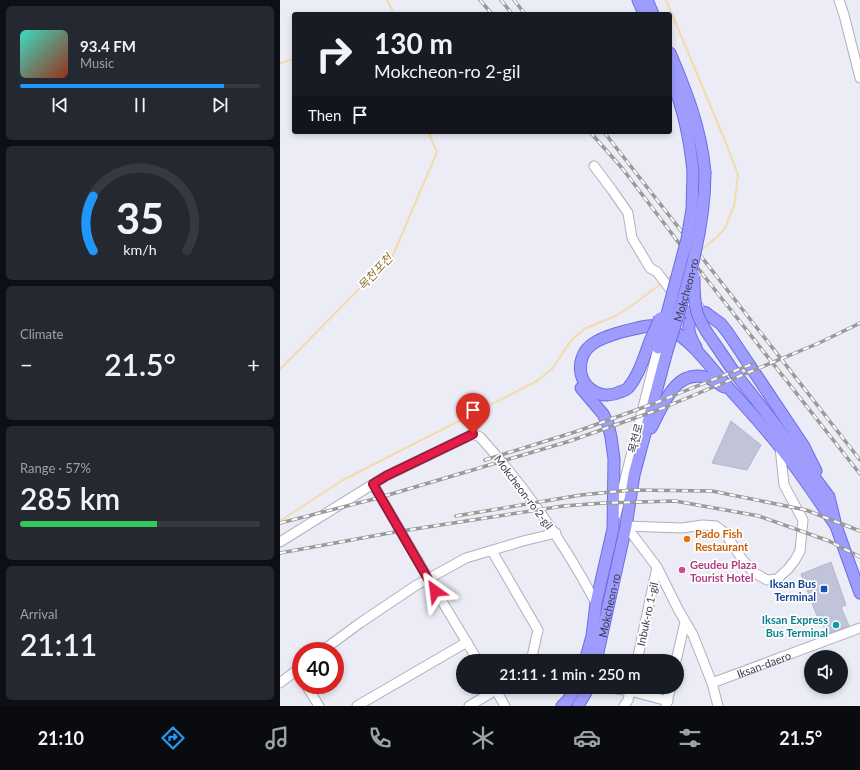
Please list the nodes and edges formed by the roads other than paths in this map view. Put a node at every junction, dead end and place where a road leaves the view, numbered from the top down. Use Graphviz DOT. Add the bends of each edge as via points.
graph roads {
  1 [pos="638,0"];
  2 [pos="647,0"];
  3 [pos="839,0"];
  4 [pos="643,12"];
  5 [pos="652,12"];
  6 [pos="672,58"];
  7 [pos="860,78"];
  8 [pos="672,80"];
  9 [pos="594,166"];
  10 [pos="693,265"];
  11 [pos="706,313"];
  12 [pos="658,347"];
  13 [pos="703,358"];
  14 [pos="735,394"];
  15 [pos="780,447"];
  16 [pos="640,454"];
  17 [pos="373,484"];
  18 [pos="829,497"];
  19 [pos="626,526"];
  20 [pos="836,526"];
  21 [pos="613,529"];
  22 [pos="556,533"];
  23 [pos="280,542"];
  24 [pos="492,551"];
  25 [pos="657,567"];
  26 [pos="428,578"];
  27 [pos="860,593"];
  28 [pos="596,603"];
  29 [pos="685,622"];
  30 [pos="860,628"];
  31 [pos="334,642"];
  32 [pos="467,642"];
  33 [pos="474,654"];
  34 [pos="533,654"];
  35 [pos="587,654"];
  36 [pos="598,654"];
  37 [pos="638,654"];
  38 [pos="678,654"];
  39 [pos="292,676"];
  40 [pos="712,682"];
  41 [pos="280,683"];
  42 [pos="312,694"];
  43 [pos="488,694"];
  44 [pos="500,694"];
  45 [pos="572,694"];
  46 [pos="585,694"];
  47 [pos="629,694"];
  48 [pos="643,694"];
  49 [pos="667,703"];
  50 [pos="319,706"];
  51 [pos="357,706"];
  52 [pos="469,706"];
  53 [pos="505,706"];
  54 [pos="562,706"];
  55 [pos="578,706"];
  56 [pos="624,706"];
  57 [pos="718,706"];
  1 -- 4 [label="main road"];
  2 -- 5 [label="main road"];
  3 -- 7 [label="street"];
  6 -- 10 [label="main road, Mokcheon-ro, bridge" via="694,112 703,151 704,204"];
  8 -- 12 [label="main road, bridge" via="691,147 692,209 687,239"];
  9 -- 11 [label="street" via="628,213 632,238 650,268 657,272 670,289"];
  10 -- 12 [label="main road, Mokcheon-ro, bridge"];
  10 -- 18 [label="main road, bridge" via="694,303 698,319 734,372"];
  11 -- 13 [label="main road" via="698,314 689,323 690,337"];
  11 -- 18 [label="main road" via="721,324 803,446"];
  11 -- 21 [label="main road, Mokcheon-ro" via="698,310 683,311 602,333 582,346 574,362 578,383 603,414 611,437 614,459"];
  12 -- 13 [label="main road" via="627,389 616,394 596,393 581,380 582,357 588,348 612,335 645,327 664,326 676,332"];
  12 -- 16 [label="main road, Mokcheon-ro"];
  12 -- 21 [label="street, 목천로"];
  13 -- 14 [label="main road"];
  14 -- 15 [label="main road"];
  14 -- 16 [label="main road" via="706,377 686,378 670,392"];
  15 -- 19 [label="street" via="784,485 803,520 800,551 788,569 777,578 766,580 753,572 725,533 716,526"];
  15 -- 20 [label="main road"];
  16 -- 19 [label="main road, Mokcheon-ro"];
  17 -- 22 [label="street, Mokcheon-ro 2-gil" via="473,434 480,437 518,480"];
  17 -- 23 [label="street, Mokcheon-ro 2-gil"];
  17 -- 26 [label="street"];
  18 -- 20 [label="main road"];
  19 -- 25 [label="street"];
  19 -- 36 [label="main road, Mokcheon-ro"];
  20 -- 27 [label="main road"];
  21 -- 28 [label="main road, Mokcheon-ro"];
  22 -- 24 [label="street"];
  22 -- 28 [label="street, Mokcheon-ro 2-gil"];
  24 -- 26 [label="street" via="466,558"];
  24 -- 34 [label="street" via="538,630"];
  25 -- 29 [label="street"];
  25 -- 37 [label="street, Inbuk-ro 1-gil"];
  26 -- 31 [label="street"];
  26 -- 32 [label="street"];
  28 -- 35 [label="main road, Mokcheon-ro"];
  29 -- 38 [label="street"];
  29 -- 40 [label="street"];
  30 -- 40 [label="street, Iksan-daero"];
  32 -- 33 [label="street"];
  32 -- 51 [label="street"];
  39 -- 41 [label="street"];
  40 -- 57 [label="street"];
  42 -- 50 [label="street"];
  43 -- 52 [label="street"];
  44 -- 53 [label="street"];
  45 -- 54 [label="main road"];
  46 -- 55 [label="main road"];
  47 -- 56 [label="street"];
  48 -- 49 [label="street"];
}
